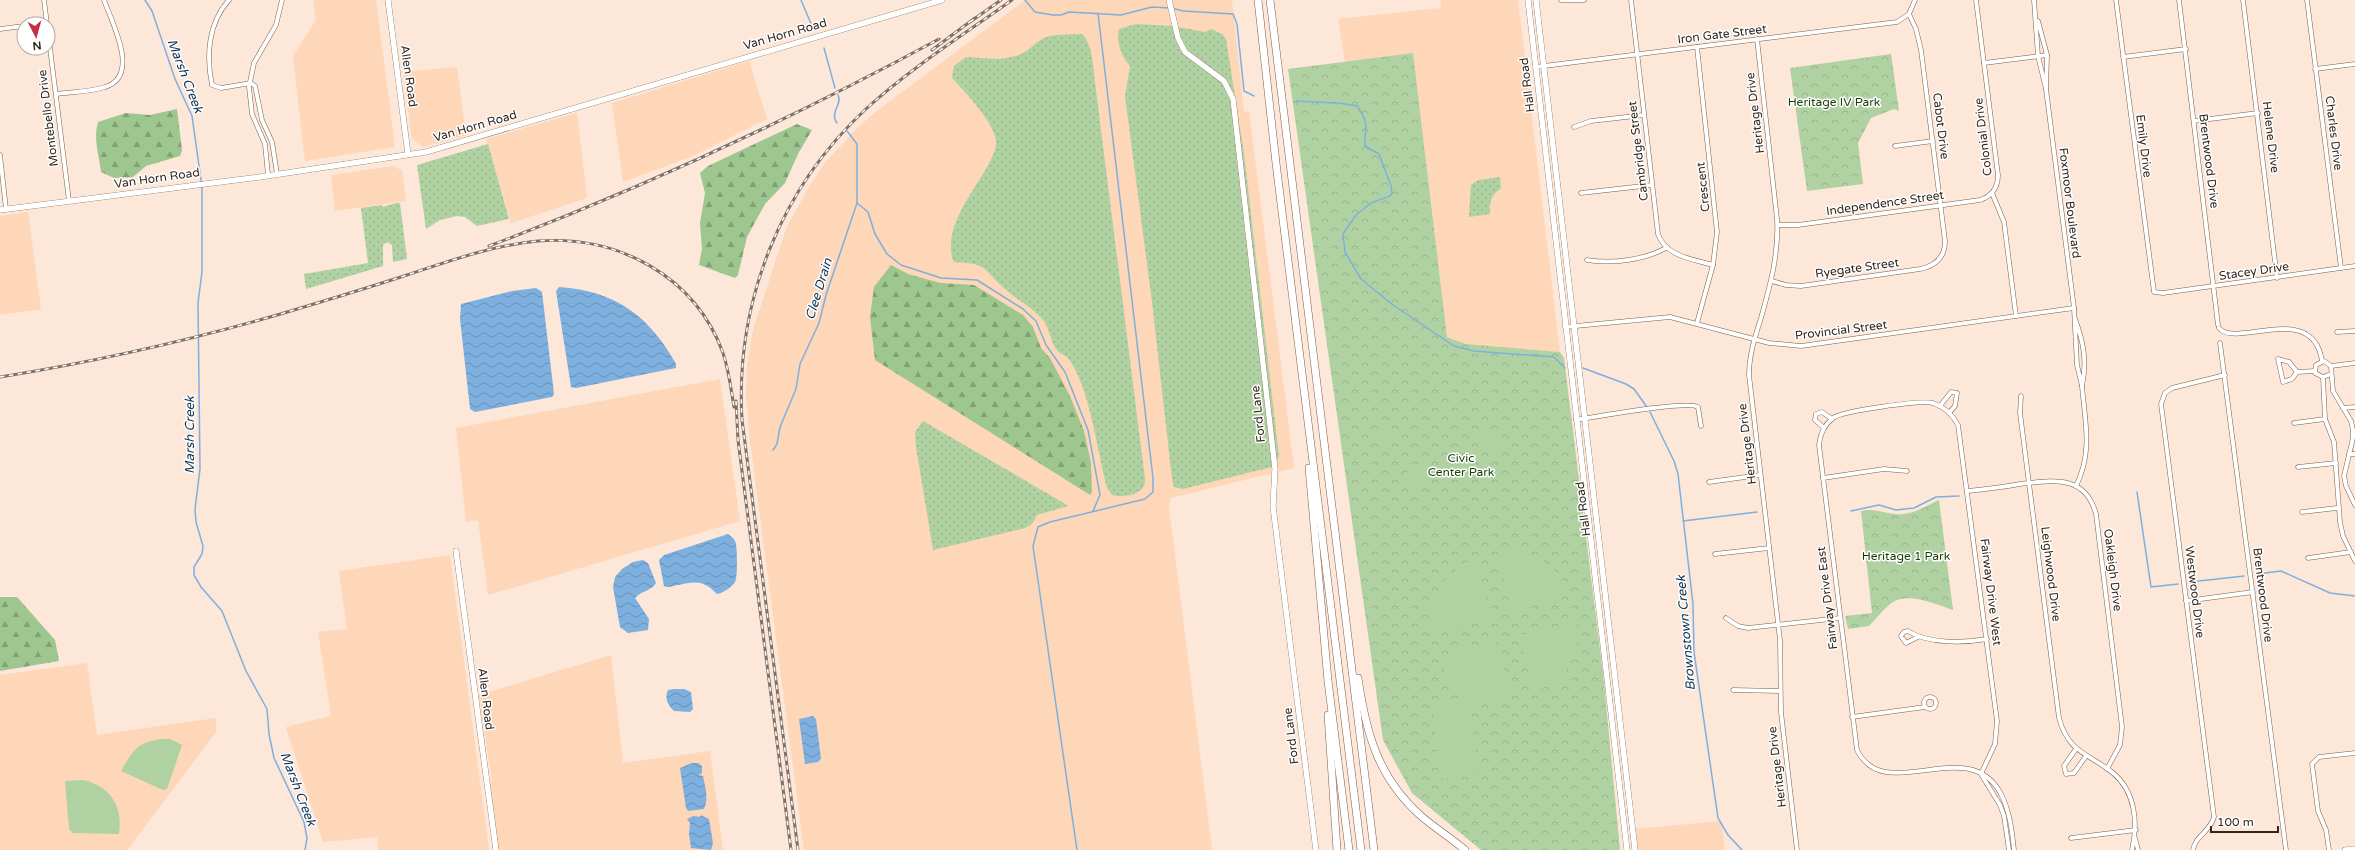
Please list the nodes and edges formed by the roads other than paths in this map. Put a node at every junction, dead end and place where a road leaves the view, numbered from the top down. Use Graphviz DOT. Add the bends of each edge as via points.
graph roads {
  1 [pos="44,0"];
  2 [pos="104,0"];
  3 [pos="229,0"];
  4 [pos="282,0"];
  5 [pos="388,0"];
  6 [pos="942,0"];
  7 [pos="1258,0"];
  8 [pos="1270,0"];
  9 [pos="1528,0"];
  10 [pos="1536,0"];
  11 [pos="1562,0"];
  12 [pos="1584,0"];
  13 [pos="1630,0"];
  14 [pos="1914,0"];
  15 [pos="1976,0"];
  16 [pos="2034,0"];
  17 [pos="2116,0"];
  18 [pos="2179,0"];
  19 [pos="2242,0"];
  20 [pos="2307,0"];
  21 [pos="1170,5"];
  22 [pos="1909,14"];
  23 [pos="46,16"];
  24 [pos="2037,18"];
  25 [pos="16,27"];
  26 [pos="0,29"];
  27 [pos="1539,29"];
  28 [pos="1531,30"];
  29 [pos="1757,39"];
  30 [pos="1697,47"];
  31 [pos="2186,49"];
  32 [pos="1637,55"];
  33 [pos="2047,55"];
  34 [pos="51,56"];
  35 [pos="2038,56"];
  36 [pos="2123,57"];
  37 [pos="1984,63"];
  38 [pos="2355,64"];
  39 [pos="1543,66"];
  40 [pos="1536,67"];
  41 [pos="2315,69"];
  42 [pos="251,83"];
  43 [pos="2046,88"];
  44 [pos="56,94"];
  45 [pos="2258,113"];
  46 [pos="1644,115"];
  47 [pos="2194,121"];
  48 [pos="1574,127"];
  49 [pos="1933,141"];
  50 [pos="1895,146"];
  51 [pos="408,154"];
  52 [pos="0,155"];
  53 [pos="1555,166"];
  54 [pos="1547,167"];
  55 [pos="277,174"];
  56 [pos="268,175"];
  57 [pos="1652,185"];
  58 [pos="1992,192"];
  59 [pos="1581,193"];
  60 [pos="69,201"];
  61 [pos="1941,205"];
  62 [pos="6,209"];
  63 [pos="0,210"];
  64 [pos="1778,225"];
  65 [pos="1666,248"];
  66 [pos="1941,257"];
  67 [pos="1587,260"];
  68 [pos="1713,265"];
  69 [pos="2355,266"];
  70 [pos="2341,268"];
  71 [pos="2277,278"];
  72 [pos="1772,281"];
  73 [pos="2212,287"];
  74 [pos="2156,293"];
  75 [pos="2074,308"];
  76 [pos="2016,316"];
  77 [pos="2075,319"];
  78 [pos="1697,323"];
  79 [pos="1565,327"];
  80 [pos="1573,327"];
  81 [pos="2355,331"];
  82 [pos="2337,332"];
  83 [pos="1755,339"];
  84 [pos="2220,343"];
  85 [pos="2322,361"];
  86 [pos="2355,363"];
  87 [pos="2331,366"];
  88 [pos="2315,371"];
  89 [pos="2297,372"];
  90 [pos="2331,374"];
  91 [pos="2224,375"];
  92 [pos="2323,377"];
  93 [pos="2082,386"];
  94 [pos="2021,396"];
  95 [pos="1940,406"];
  96 [pos="2355,407"];
  97 [pos="2343,408"];
  98 [pos="1950,413"];
  99 [pos="1584,419"];
  100 [pos="1832,419"];
  101 [pos="2326,419"];
  102 [pos="1576,420"];
  103 [pos="2294,423"];
  104 [pos="1701,426"];
  105 [pos="1824,428"];
  106 [pos="1311,452"];
  107 [pos="2349,454"];
  108 [pos="2355,454"];
  109 [pos="2336,463"];
  110 [pos="2298,467"];
  111 [pos="1907,471"];
  112 [pos="1760,475"];
  113 [pos="1823,478"];
  114 [pos="1709,482"];
  115 [pos="2030,483"];
  116 [pos="2076,486"];
  117 [pos="1968,491"];
  118 [pos="2355,505"];
  119 [pos="2337,508"];
  120 [pos="2302,512"];
  121 [pos="1769,548"];
  122 [pos="456,551"];
  123 [pos="2351,552"];
  124 [pos="1715,554"];
  125 [pos="2308,558"];
  126 [pos="2355,561"];
  127 [pos="2253,592"];
  128 [pos="2186,601"];
  129 [pos="1726,618"];
  130 [pos="1840,618"];
  131 [pos="1608,623"];
  132 [pos="1600,624"];
  133 [pos="1779,625"];
  134 [pos="1918,638"];
  135 [pos="1987,639"];
  136 [pos="1349,644"];
  137 [pos="1328,681"];
  138 [pos="1733,690"];
  139 [pos="1780,691"];
  140 [pos="1925,707"];
  141 [pos="1611,716"];
  142 [pos="1619,716"];
  143 [pos="1852,717"];
  144 [pos="2076,749"];
  145 [pos="2355,753"];
  146 [pos="2086,756"];
  147 [pos="2107,769"];
  148 [pos="1980,774"];
  149 [pos="1631,818"];
  150 [pos="1624,819"];
  151 [pos="2136,830"];
  152 [pos="2012,837"];
  153 [pos="2007,838"];
  154 [pos="2071,838"];
  155 [pos="2135,838"];
  156 [pos="2355,849"];
  157 [pos="496,850"];
  158 [pos="1316,850"];
  159 [pos="1337,850"];
  160 [pos="1349,850"];
  161 [pos="1361,850"];
  162 [pos="1374,850"];
  163 [pos="1465,850"];
  164 [pos="1627,850"];
  165 [pos="1635,850"];
  166 [pos="1797,850"];
  167 [pos="2009,850"];
  168 [pos="2014,850"];
  169 [pos="2132,850"];
  170 [pos="2138,850"];
  171 [pos="2193,850"];
  172 [pos="2286,850"];
  173 [pos="2330,850"];
  174 [pos="2345,850"];
  1 -- 23 [label="street"];
  2 -- 44 [label="street" via="122,53 123,68 115,82 105,87"];
  3 -- 42 [label="street" via="221,8 209,45 212,85 221,88"];
  4 -- 42 [label="street" via="276,25 254,63"];
  5 -- 51 [label="street, Allen Road"];
  6 -- 51 [label="street, Van Horn Road" via="508,129 426,152"];
  7 -- 106 [label="highway"];
  8 -- 136 [label="highway"];
  9 -- 28 [label="street, Hall Road"];
  10 -- 27 [label="street, Hall Road"];
  11 -- 12 [label="street"];
  13 -- 32 [label="street, Cambridge Street"];
  14 -- 22 [label="street"];
  15 -- 37 [label="street, Colonial Drive"];
  16 -- 24 [label="street, Foxmoor Boulevard"];
  17 -- 36 [label="street, Emily Drive"];
  18 -- 31 [label="street, Brentwood Drive"];
  19 -- 45 [label="street, Helene Drive"];
  20 -- 41 [label="street, Charles Drive"];
  21 -- 158 [label="street, Ford Lane" via="1179,42 1185,52 1224,80 1233,99 1275,469 1273,506"];
  22 -- 29 [label="street, Iron Gate Street" via="1897,22"];
  22 -- 49 [label="street, Cabot Drive" via="1920,44"];
  24 -- 33 [label="street, Foxmoor Boulevard"];
  24 -- 35 [label="street, Foxmoor Boulevard"];
  25 -- 26 [label="street"];
  27 -- 28 [label="street"];
  27 -- 39 [label="street, Hall Road"];
  28 -- 40 [label="street, Hall Road"];
  29 -- 30 [label="street, Iron Gate Street"];
  29 -- 64 [label="street, Heritage Drive"];
  30 -- 32 [label="street, Iron Gate Street"];
  30 -- 68 [label="street, Crescent" via="1717,220 1717,243"];
  31 -- 36 [label="street"];
  31 -- 47 [label="street, Brentwood Drive"];
  32 -- 39 [label="street, Iron Gate Street"];
  32 -- 46 [label="street, Cambridge Street"];
  33 -- 35 [label="street"];
  33 -- 43 [label="street, Foxmoor Boulevard"];
  34 -- 44 [label="street, Montebello Drive"];
  35 -- 37 [label="street"];
  35 -- 43 [label="street, Foxmoor Boulevard"];
  36 -- 74 [label="street, Emily Drive" via="2151,284"];
  37 -- 58 [label="street, Colonial Drive" via="1998,175 1997,185"];
  38 -- 41 [label="street"];
  39 -- 40 [label="street, Iron Gate Street"];
  39 -- 53 [label="street, Hall Road"];
  40 -- 54 [label="street, Hall Road"];
  41 -- 70 [label="street, Charles Drive"];
  42 -- 55 [label="street" via="255,86 262,120 272,142"];
  42 -- 56 [label="street" via="249,87 252,114 265,144"];
  43 -- 75 [label="street, Foxmoor Boulevard"];
  44 -- 60 [label="street, Montebello Drive"];
  45 -- 47 [label="street"];
  45 -- 71 [label="street, Helene Drive"];
  46 -- 48 [label="street" via="1591,121"];
  46 -- 57 [label="street, Cambridge Street"];
  47 -- 73 [label="street, Brentwood Drive" via="2209,235"];
  49 -- 50 [label="street"];
  49 -- 61 [label="street, Cabot Drive"];
  51 -- 55 [label="street, Van Horn Road"];
  52 -- 62 [label="street"];
  53 -- 54 [label="street"];
  53 -- 80 [label="street, Hall Road"];
  54 -- 79 [label="street, Hall Road"];
  55 -- 56 [label="street, Van Horn Road"];
  56 -- 60 [label="street, Van Horn Road"];
  57 -- 59 [label="street"];
  57 -- 65 [label="street, Cambridge Street" via="1658,234"];
  58 -- 61 [label="street, Independence Street" via="1980,200"];
  58 -- 76 [label="street, Colonial Drive" via="2004,222"];
  60 -- 62 [label="street, Van Horn Road"];
  61 -- 64 [label="street, Independence Street" via="1798,225"];
  61 -- 66 [label="street, Cabot Drive" via="1945,241"];
  62 -- 63 [label="street, Van Horn Road"];
  64 -- 72 [label="street, Heritage Drive"];
  65 -- 67 [label="street" via="1644,257"];
  65 -- 68 [label="street" via="1676,254"];
  66 -- 72 [label="street, Ryegate Street" via="1928,267 1830,282 1793,286"];
  68 -- 78 [label="street, Crescent"];
  69 -- 70 [label="street, Stacey Drive"];
  70 -- 71 [label="street, Stacey Drive"];
  71 -- 73 [label="street, Stacey Drive"];
  72 -- 83 [label="street, Heritage Drive"];
  73 -- 74 [label="street, Stacey Drive"];
  73 -- 85 [label="street, Brentwood Drive" via="2218,326 2226,333 2273,328 2306,334 2317,344"];
  75 -- 76 [label="street, Provincial Street"];
  75 -- 77 [label="street, Foxmoor Boulevard"];
  76 -- 83 [label="street, Provincial Street" via="1801,346 1778,345"];
  77 -- 93 [label="street, Foxmoor Boulevard" via="2075,353"];
  77 -- 93 [label="street, Foxmoor Boulevard" via="2085,356"];
  78 -- 80 [label="street, Provincial Street" via="1661,317"];
  78 -- 83 [label="street, Provincial Street"];
  79 -- 80 [label="street, Provincial Street"];
  79 -- 102 [label="street, Hall Road"];
  80 -- 99 [label="street, Hall Road"];
  81 -- 82 [label="street"];
  83 -- 112 [label="street, Heritage Drive" via="1749,375"];
  84 -- 91 [label="street, Brentwood Drive"];
  85 -- 87 [label="street"];
  85 -- 88 [label="street" via="2316,365"];
  86 -- 87 [label="street"];
  87 -- 90 [label="street"];
  88 -- 89 [label="street"];
  88 -- 92 [label="street"];
  89 -- 89 [label="street" via="2289,362 2278,359 2282,382 2292,379"];
  90 -- 92 [label="street"];
  90 -- 97 [label="street" via="2333,391"];
  91 -- 127 [label="street, Brentwood Drive"];
  91 -- 128 [label="street, Westwood Drive" via="2172,388 2165,393 2161,404"];
  92 -- 101 [label="street"];
  93 -- 116 [label="street, Foxmoor Boulevard" via="2088,453"];
  94 -- 115 [label="street, Leighwood Drive" via="2020,414"];
  95 -- 98 [label="street"];
  95 -- 98 [label="street" via="1950,392 1957,393 1955,406"];
  95 -- 100 [label="street" via="1918,402 1843,413"];
  96 -- 97 [label="street"];
  97 -- 107 [label="street" via="2353,430"];
  98 -- 117 [label="street, Fairway Drive West" via="1960,430"];
  99 -- 102 [label="street"];
  99 -- 104 [label="street" via="1670,406 1694,405 1698,407"];
  99 -- 131 [label="street, Hall Road"];
  100 -- 105 [label="street, Fairway Drive East"];
  100 -- 105 [label="street" via="1822,412 1816,414 1815,420"];
  101 -- 103 [label="street"];
  101 -- 109 [label="street" via="2334,442"];
  102 -- 132 [label="street, Hall Road"];
  105 -- 113 [label="street, Fairway Drive East" via="1819,445"];
  106 -- 137 [label="highway" via="1309,478"];
  106 -- 161 [label="highway"];
  107 -- 108 [label="street"];
  107 -- 118 [label="street" via="2344,480"];
  109 -- 110 [label="street"];
  109 -- 119 [label="street"];
  111 -- 113 [label="street" via="1884,469"];
  112 -- 114 [label="street"];
  112 -- 121 [label="street, Heritage Drive"];
  113 -- 130 [label="street, Fairway Drive East"];
  115 -- 116 [label="street, Oakleigh Drive" via="2058,480"];
  115 -- 117 [label="street, Oakleigh Drive"];
  115 -- 144 [label="street, Leighwood Drive" via="2059,718 2064,733"];
  116 -- 147 [label="street, Oakleigh Drive" via="2089,498 2096,514 2122,718 2120,745"];
  117 -- 135 [label="street, Fairway Drive West"];
  119 -- 120 [label="street"];
  119 -- 123 [label="street" via="2343,536"];
  121 -- 124 [label="street"];
  121 -- 133 [label="street, Heritage Drive"];
  122 -- 157 [label="street, Allen Road"];
  123 -- 125 [label="street"];
  123 -- 126 [label="street"];
  127 -- 128 [label="street"];
  127 -- 172 [label="street, Brentwood Drive"];
  128 -- 171 [label="street, Westwood Drive" via="2214,817 2209,829 2197,840"];
  129 -- 133 [label="street" via="1738,626 1748,628"];
  130 -- 133 [label="street"];
  130 -- 143 [label="street, Fairway Drive East"];
  131 -- 132 [label="street"];
  131 -- 142 [label="street, Hall Road"];
  132 -- 141 [label="street, Hall Road"];
  133 -- 139 [label="street, Heritage Drive"];
  134 -- 135 [label="street" via="1959,643"];
  135 -- 148 [label="street, Fairway Drive West" via="1997,728 1993,750"];
  136 -- 162 [label="highway"];
  136 -- 163 [label="highway" via="1355,657 1370,742 1382,768 1414,810"];
  137 -- 159 [label="highway" via="1326,691"];
  137 -- 160 [label="highway"];
  138 -- 139 [label="street"];
  139 -- 166 [label="street, Heritage Drive"];
  140 -- 143 [label="street"];
  141 -- 142 [label="street"];
  141 -- 150 [label="street, Hall Road"];
  142 -- 149 [label="street, Hall Road"];
  143 -- 148 [label="street, Fairway Drive East" via="1857,750 1870,767 1881,772 1892,774 1955,767"];
  144 -- 146 [label="street, Leighwood Drive"];
  144 -- 146 [label="street" via="2064,766 2066,774 2074,773"];
  145 -- 173 [label="street" via="2319,757 2314,760 2312,766 2318,811 2326,830"];
  146 -- 147 [label="street, Leighwood Drive"];
  147 -- 151 [label="street, Leighwood Drive" via="2119,779 2128,792"];
  148 -- 152 [label="street" via="1988,777 2001,794 2010,816"];
  148 -- 153 [label="street" via="2000,805"];
  149 -- 150 [label="street"];
  149 -- 165 [label="street, Hall Road"];
  150 -- 164 [label="street, Hall Road"];
  151 -- 154 [label="street"];
  151 -- 155 [label="street, Leighwood Drive"];
  152 -- 153 [label="street"];
  152 -- 168 [label="street"];
  153 -- 167 [label="street"];
  155 -- 169 [label="street, Leighwood Drive"];
  155 -- 170 [label="street, Leighwood Drive"];
  156 -- 174 [label="street"];
}
